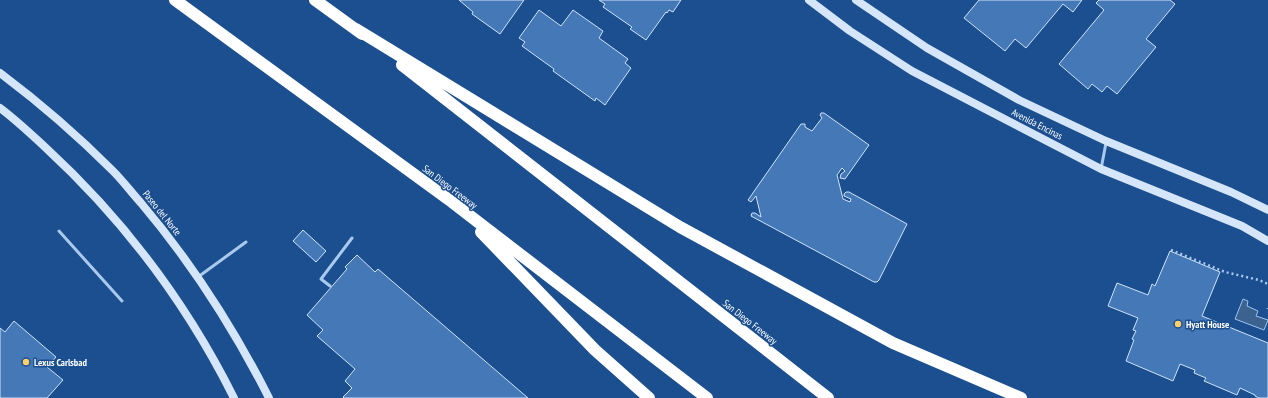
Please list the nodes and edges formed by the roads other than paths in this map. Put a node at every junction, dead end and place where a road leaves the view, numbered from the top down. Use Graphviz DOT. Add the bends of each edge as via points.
graph roads {
  1 [pos="175,0"];
  2 [pos="315,0"];
  3 [pos="809,0"];
  4 [pos="856,0"];
  5 [pos="356,29"];
  6 [pos="0,73"];
  7 [pos="0,108"];
  8 [pos="1106,141"];
  9 [pos="1101,169"];
  10 [pos="452,202"];
  11 [pos="1268,210"];
  12 [pos="59,231"];
  13 [pos="352,238"];
  14 [pos="1268,241"];
  15 [pos="246,242"];
  16 [pos="198,277"];
  17 [pos="330,286"];
  18 [pos="122,301"];
  19 [pos="234,398"];
  20 [pos="269,398"];
  21 [pos="649,398"];
  22 [pos="707,398"];
  23 [pos="828,398"];
  24 [pos="1021,398"];
  1 -- 10 [label="highway, San Diego Freeway"];
  2 -- 5 [label="highway, San Diego Freeway"];
  3 -- 9 [label="street, Avenida Encinas" via="850,31 912,71"];
  4 -- 8 [label="street, Avenida Encinas" via="927,48 979,78"];
  5 -- 23 [label="highway, San Diego Freeway"];
  5 -- 24 [label="highway" via="680,227 893,343"];
  6 -- 16 [label="street, Paseo del Norte" via="67,128 114,172 162,228"];
  7 -- 19 [label="street" via="69,170 120,224 161,276"];
  8 -- 9 [label="lane"];
  8 -- 11 [label="street, Avenida Encinas" via="1231,192"];
  9 -- 14 [label="street, Avenida Encinas" via="1242,226"];
  10 -- 21 [label="highway" via="595,350"];
  10 -- 22 [label="highway, San Diego Freeway"];
  12 -- 18 [label="lane"];
  13 -- 17 [label="lane" via="321,278"];
  15 -- 16 [label="lane"];
  16 -- 20 [label="street, Paseo del Norte" via="235,336"];
}
